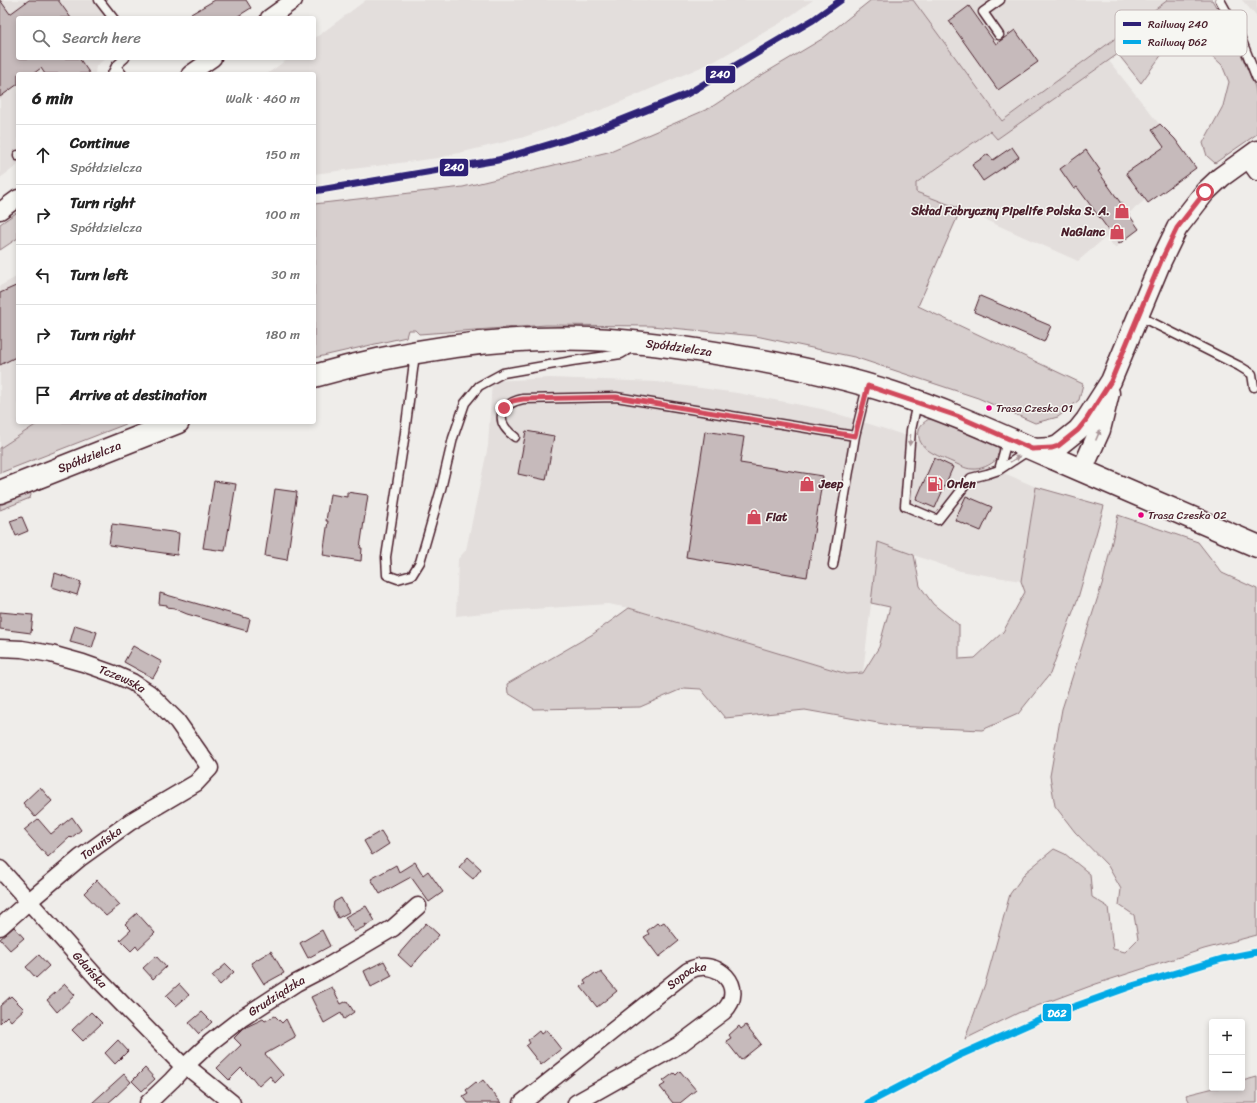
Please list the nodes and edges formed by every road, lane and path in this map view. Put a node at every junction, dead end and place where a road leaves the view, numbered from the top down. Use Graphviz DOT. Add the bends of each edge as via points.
graph roads {
  1 [pos="99,0"];
  2 [pos="294,0"];
  3 [pos="1000,0"];
  4 [pos="1220,0"];
  5 [pos="1226,10"];
  6 [pos="111,16"];
  7 [pos="272,16"];
  8 [pos="999,35"];
  9 [pos="1247,54"];
  10 [pos="123,60"];
  11 [pos="116,66"];
  12 [pos="113,72"];
  13 [pos="120,72"];
  14 [pos="1257,79"];
  15 [pos="1254,160"];
  16 [pos="16,199"];
  17 [pos="0,211"];
  18 [pos="1138,316"];
  19 [pos="640,342"];
  20 [pos="414,347"];
  21 [pos="316,375"];
  22 [pos="1254,375"];
  23 [pos="1111,381"];
  24 [pos="868,386"];
  25 [pos="1254,387"];
  26 [pos="918,402"];
  27 [pos="1086,420"];
  28 [pos="173,424"];
  29 [pos="855,436"];
  30 [pos="1005,436"];
  31 [pos="515,437"];
  32 [pos="1032,449"];
  33 [pos="998,470"];
  34 [pos="1082,470"];
  35 [pos="0,492"];
  36 [pos="1257,546"];
  37 [pos="833,565"];
  38 [pos="0,648"];
  39 [pos="210,768"];
  40 [pos="0,869"];
  41 [pos="28,902"];
  42 [pos="418,906"];
  43 [pos="0,927"];
  44 [pos="184,1066"];
  45 [pos="148,1103"];
  46 [pos="232,1103"];
  47 [pos="522,1103"];
  48 [pos="576,1103"];
  1 -- 6 [label="lane"];
  2 -- 7 [label="street"];
  3 -- 8 [label="lane" via="983,12"];
  4 -- 5 [label="lane"];
  9 -- 14 [label="lane"];
  10 -- 11 [label="lane"];
  11 -- 12 [label="lane"];
  11 -- 13 [label="lane"];
  15 -- 18 [label="street, Spółdzielcza" via="1221,177 1205,192 1177,228"];
  16 -- 17 [label="street"];
  18 -- 22 [label="lane"];
  18 -- 23 [label="street, Spółdzielcza"];
  19 -- 20 [label="main road, Spółdzielcza" via="537,339"];
  19 -- 20 [label="lane" via="621,354 503,373 479,386 465,403 453,438 420,562 412,575 398,579 387,574 386,557 404,440"];
  19 -- 24 [label="main road, Spółdzielcza" via="775,363"];
  20 -- 21 [label="main road, Spółdzielcza"];
  22 -- 25 [label="lane"];
  23 -- 27 [label="street, Spółdzielcza"];
  34 -- 23 [label="street, Spółdzielcza, one-way" via="1100,430"];
  24 -- 26 [label="main road, Spółdzielcza"];
  24 -- 29 [label="lane"];
  26 -- 30 [label="main road, Spółdzielcza"];
  26 -- 33 [label="lane, one-way" via="911,430 905,506 938,520 971,478"];
  27 -- 32 [label="street, Spółdzielcza" via="1058,446"];
  27 -- 34 [label="street, Spółdzielcza" via="1075,453"];
  28 -- 35 [label="main road, Spółdzielcza"];
  29 -- 31 [label="lane" via="616,397 512,401 504,408 502,418 503,426"];
  29 -- 37 [label="lane"];
  30 -- 32 [label="main road, Spółdzielcza"];
  30 -- 33 [label="lane"];
  33 -- 32 [label="lane, one-way"];
  32 -- 34 [label="main road, Spółdzielcza"];
  34 -- 36 [label="main road"];
  38 -- 39 [label="street, Tczewska" via="51,654 132,682 149,693 177,721"];
  39 -- 41 [label="street, Toruńska" via="196,783 130,822 80,858"];
  40 -- 41 [label="street, Gdańska"];
  41 -- 43 [label="street, Toruńska"];
  41 -- 44 [label="street, Gdańska" via="98,979"];
  42 -- 44 [label="street, Grudziądzka" via="393,928 296,983 242,1018"];
  44 -- 45 [label="street, Grudziądzka"];
  44 -- 46 [label="street, Gdańska"];
  47 -- 48 [label="street, Sopocka" via="688,971 703,966 720,971 728,978 732,994 728,1007 723,1012 679,1045"];
}
